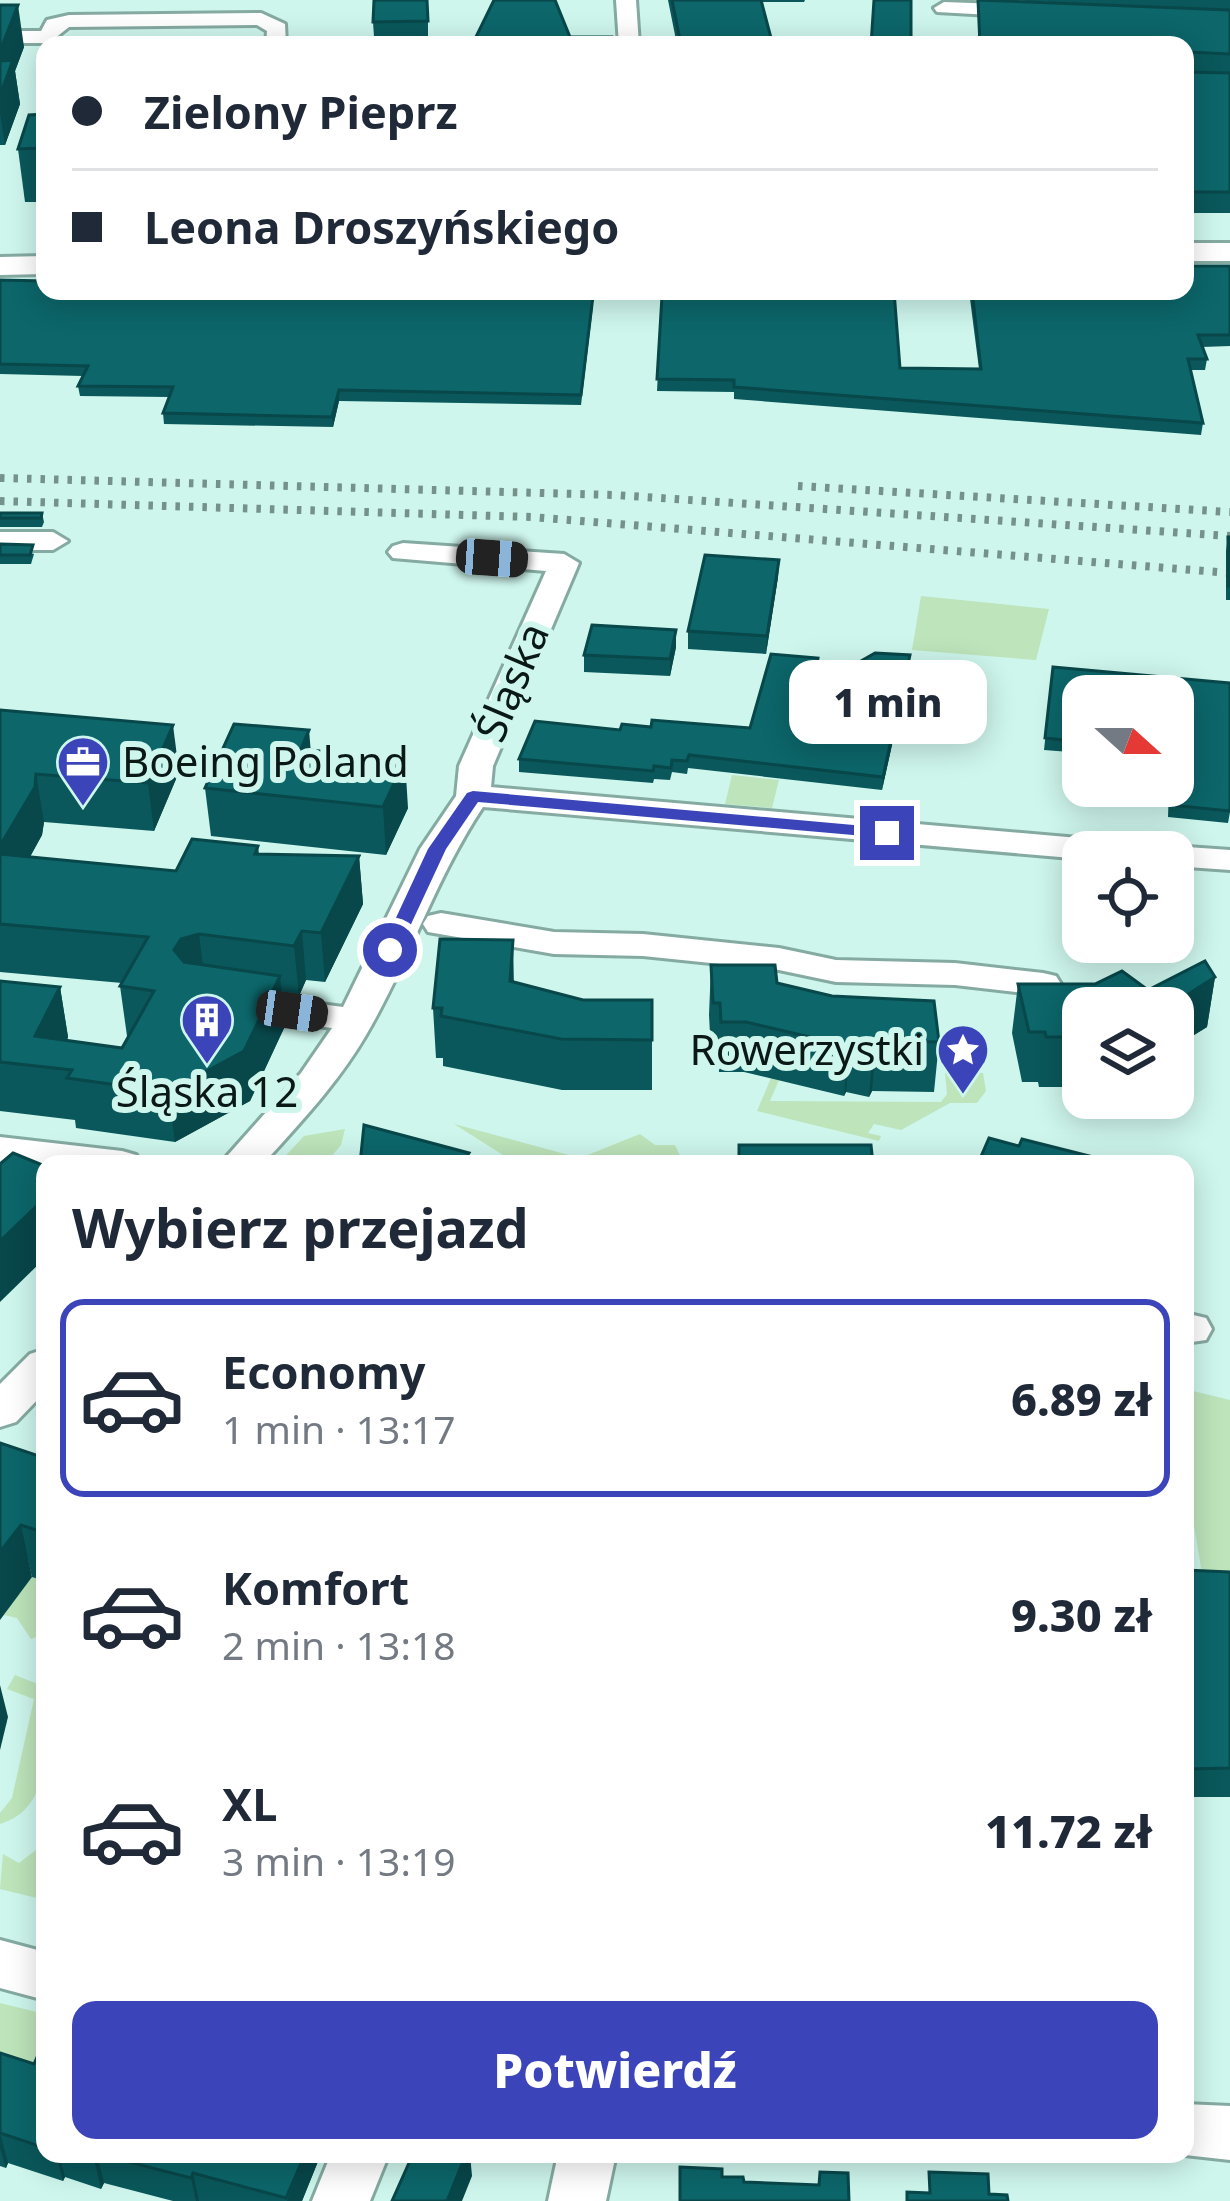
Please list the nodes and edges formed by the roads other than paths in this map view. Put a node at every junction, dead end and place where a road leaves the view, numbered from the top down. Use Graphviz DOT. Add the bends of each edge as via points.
graph roads {
  1 [pos="626,0"];
  2 [pos="944,11"];
  3 [pos="1039,11"];
  4 [pos="635,35"];
  5 [pos="49,36"];
  6 [pos="278,36"];
  7 [pos="0,37"];
  8 [pos="36,37"];
  9 [pos="1194,228"];
  10 [pos="1230,228"];
  11 [pos="36,245"];
  12 [pos="0,246"];
  13 [pos="1194,252"];
  14 [pos="1230,252"];
  15 [pos="0,266"];
  16 [pos="36,266"];
  17 [pos="0,542"];
  18 [pos="53,542"];
  19 [pos="403,552"];
  20 [pos="473,796"];
  21 [pos="1062,847"];
  22 [pos="1194,857"];
  23 [pos="1230,860"];
  24 [pos="441,924"];
  25 [pos="1043,984"];
  26 [pos="204,999"];
  27 [pos="356,1020"];
  28 [pos="0,1150"];
  29 [pos="44,1155"];
  30 [pos="248,1155"];
  31 [pos="0,1964"];
  32 [pos="36,1974"];
  33 [pos="1194,2131"];
  34 [pos="1230,2133"];
  35 [pos="357,2163"];
  36 [pos="584,2163"];
  37 [pos="340,2201"];
  38 [pos="578,2201"];
  1 -- 4 [label="street"];
  2 -- 3 [label="street"];
  5 -- 6 [label="street" via="54,24 70,21 261,19"];
  7 -- 8 [label="street"];
  9 -- 10 [label="main road"];
  11 -- 12 [label="main road"];
  13 -- 14 [label="main road"];
  15 -- 16 [label="main road"];
  17 -- 18 [label="street"];
  19 -- 20 [label="street, Śląska" via="564,563 476,766"];
  20 -- 21 [label="street"];
  20 -- 27 [label="street, Śląska" via="437,849"];
  22 -- 23 [label="street"];
  24 -- 25 [label="street" via="957,985"];
  26 -- 27 [label="street"];
  27 -- 30 [label="street, Śląska" via="315,1082"];
  28 -- 29 [label="street"];
  31 -- 32 [label="street"];
  33 -- 34 [label="street"];
  35 -- 37 [label="street"];
  36 -- 38 [label="street"];
}
